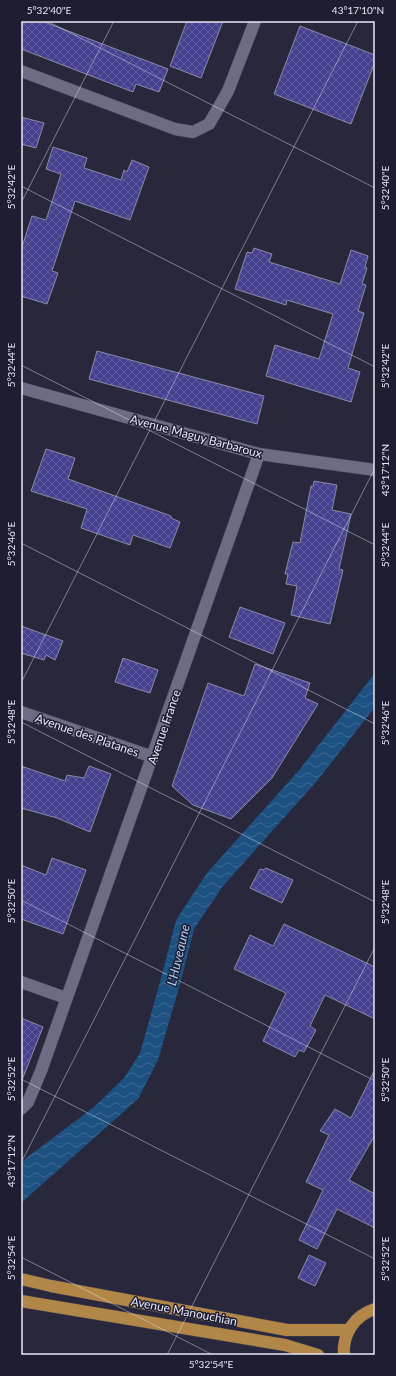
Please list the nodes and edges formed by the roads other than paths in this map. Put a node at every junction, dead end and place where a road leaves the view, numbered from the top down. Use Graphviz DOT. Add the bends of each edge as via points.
graph roads {
  1 [pos="255,21"];
  2 [pos="21,71"];
  3 [pos="21,388"];
  4 [pos="259,454"];
  5 [pos="375,470"];
  6 [pos="21,712"];
  7 [pos="153,758"];
  8 [pos="21,982"];
  9 [pos="66,998"];
  10 [pos="21,1109"];
  11 [pos="21,1279"];
  12 [pos="21,1302"];
  13 [pos="375,1309"];
  14 [pos="247,1323"];
  15 [pos="348,1330"];
  16 [pos="244,1339"];
  17 [pos="318,1355"];
  18 [pos="344,1355"];
  1 -- 2 [label="street" via="228,91 209,124 193,132 175,129"];
  3 -- 4 [label="street, Avenue Maguy Barbaroux"];
  4 -- 5 [label="street, Avenue Maguy Barbaroux"];
  4 -- 7 [label="street, Avenue France"];
  6 -- 7 [label="street, Avenue des Platanes"];
  7 -- 9 [label="street, Avenue France"];
  8 -- 9 [label="street"];
  9 -- 10 [label="street, Avenue France" via="41,1071 28,1102"];
  11 -- 14 [label="main road, Avenue Manouchian"];
  12 -- 16 [label="main road, Avenue Manouchian"];
  13 -- 15 [label="main road" via="356,1319"];
  14 -- 15 [label="main road, Avenue Manouchian" via="287,1330"];
  14 -- 16 [label="main road"];
  15 -- 18 [label="main road" via="343,1346"];
  16 -- 17 [label="main road, Avenue Manouchian" via="285,1345"];
}
